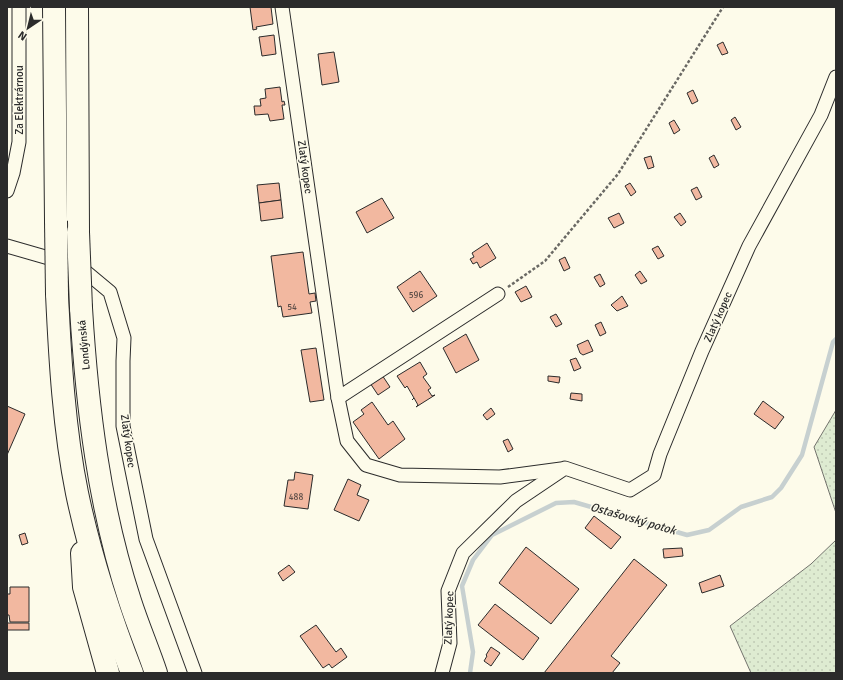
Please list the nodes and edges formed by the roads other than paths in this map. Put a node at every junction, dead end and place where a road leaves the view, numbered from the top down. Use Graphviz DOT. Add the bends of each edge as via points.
graph roads {
  1 [pos="19,7"];
  2 [pos="54,7"];
  3 [pos="77,7"];
  4 [pos="282,7"];
  5 [pos="836,77"];
  6 [pos="7,191"];
  7 [pos="7,246"];
  8 [pos="498,294"];
  9 [pos="338,398"];
  10 [pos="565,468"];
  11 [pos="77,492"];
  12 [pos="108,673"];
  13 [pos="132,673"];
  14 [pos="156,673"];
  15 [pos="195,673"];
  16 [pos="442,673"];
  1 -- 6 [label="street, Za Elektrárnou" via="19,142"];
  2 -- 11 [label="highway, bridge" via="59,340"];
  3 -- 14 [label="highway, Londýnská, bridge" via="81,308 95,450 116,550 130,601"];
  4 -- 9 [label="street, Zlatý kopec"];
  5 -- 10 [label="street, Zlatý kopec" via="822,116 749,246 699,359 654,474 630,490"];
  7 -- 15 [label="street, Zlatý kopec" via="80,266 110,292 124,338 123,426 146,539"];
  8 -- 9 [label="street"];
  9 -- 10 [label="street, Zlatý kopec" via="347,442 366,465 400,475 485,477"];
  10 -- 16 [label="street, Zlatý kopec" via="516,501 463,554 448,590 450,643"];
  11 -- 12 [label="highway" via="84,587"];
  11 -- 13 [label="highway" via="94,565"];
}
